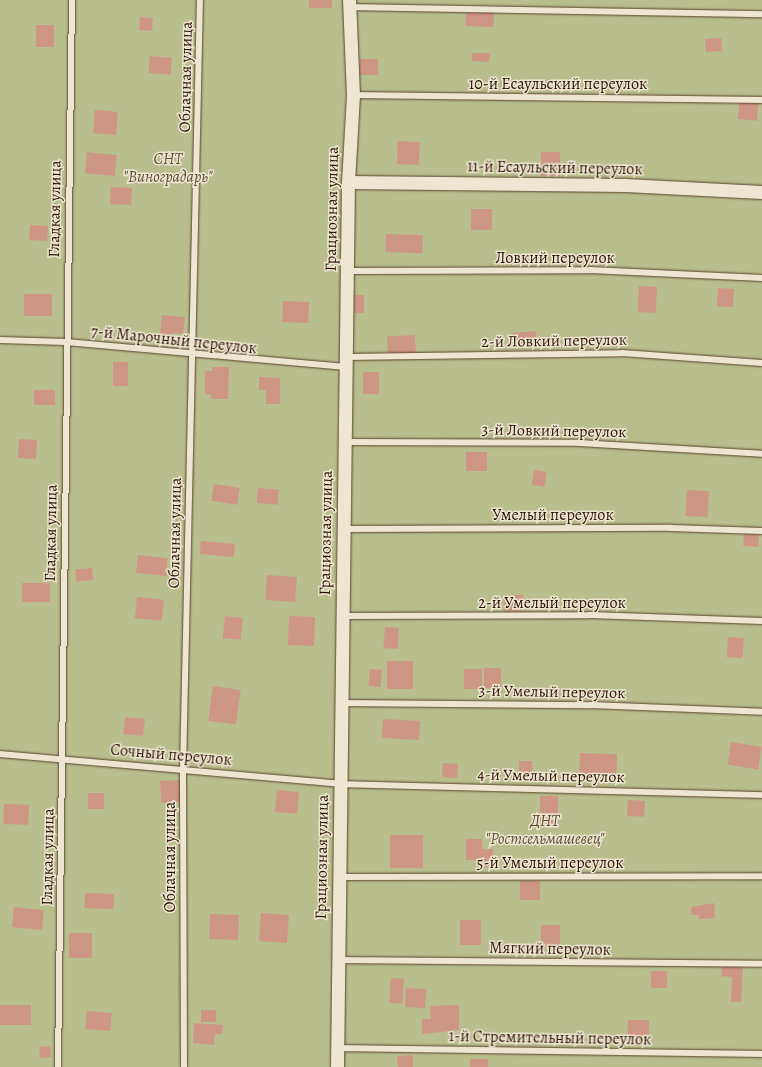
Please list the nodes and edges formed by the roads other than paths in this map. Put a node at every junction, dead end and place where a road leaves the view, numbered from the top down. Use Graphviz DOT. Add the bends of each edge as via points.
graph roads {
  1 [pos="72,0"];
  2 [pos="200,0"];
  3 [pos="349,3"];
  4 [pos="762,14"];
  5 [pos="353,95"];
  6 [pos="762,100"];
  7 [pos="348,182"];
  8 [pos="762,192"];
  9 [pos="347,271"];
  10 [pos="762,278"];
  11 [pos="0,340"];
  12 [pos="66,342"];
  13 [pos="192,356"];
  14 [pos="346,362"];
  15 [pos="762,363"];
  16 [pos="344,442"];
  17 [pos="762,454"];
  18 [pos="343,529"];
  19 [pos="762,532"];
  20 [pos="342,616"];
  21 [pos="762,621"];
  22 [pos="341,703"];
  23 [pos="762,712"];
  24 [pos="0,754"];
  25 [pos="62,758"];
  26 [pos="183,770"];
  27 [pos="340,784"];
  28 [pos="762,795"];
  29 [pos="762,876"];
  30 [pos="339,877"];
  31 [pos="338,960"];
  32 [pos="762,964"];
  33 [pos="337,1048"];
  34 [pos="762,1054"];
  35 [pos="58,1067"];
  36 [pos="184,1067"];
  37 [pos="337,1067"];
  1 -- 12 [label="lane, Гладкая улица"];
  2 -- 13 [label="lane, Облачная улица"];
  3 -- 4 [label="lane"];
  3 -- 5 [label="street, Грациозная улица"];
  5 -- 6 [label="lane, 10-й Есаульский переулок"];
  5 -- 7 [label="street, Грациозная улица"];
  7 -- 8 [label="street, 11-й Есаульский переулок" via="625,185"];
  7 -- 9 [label="street, Грациозная улица"];
  9 -- 10 [label="lane, Ловкий переулок" via="590,270"];
  9 -- 14 [label="street, Грациозная улица"];
  11 -- 12 [label="lane, 7-й Марочный переулок"];
  12 -- 13 [label="lane, 7-й Марочный переулок"];
  12 -- 25 [label="lane, Гладкая улица"];
  13 -- 14 [label="lane, 7-й Марочный переулок"];
  13 -- 26 [label="lane, Облачная улица"];
  14 -- 15 [label="lane, 2-й Ловкий переулок" via="622,353"];
  14 -- 16 [label="street, Грациозная улица"];
  16 -- 17 [label="lane, 3-й Ловкий переулок" via="579,443"];
  16 -- 18 [label="street, Грациозная улица"];
  18 -- 19 [label="lane, Умелый переулок" via="656,528"];
  18 -- 20 [label="street, Грациозная улица"];
  20 -- 21 [label="lane, 2-й Умелый переулок" via="590,615"];
  20 -- 22 [label="street, Грациозная улица"];
  22 -- 23 [label="lane, 3-й Умелый переулок" via="591,705"];
  22 -- 27 [label="street, Грациозная улица"];
  24 -- 25 [label="lane, Сочный переулок"];
  25 -- 26 [label="lane, Сочный переулок"];
  25 -- 35 [label="lane, Гладкая улица"];
  26 -- 27 [label="lane, Сочный переулок"];
  26 -- 36 [label="lane, Облачная улица"];
  27 -- 28 [label="lane, 4-й Умелый переулок"];
  27 -- 30 [label="street, Грациозная улица"];
  29 -- 30 [label="lane, 5-й Умелый переулок"];
  30 -- 31 [label="street, Грациозная улица"];
  31 -- 32 [label="lane, Мягкий переулок"];
  31 -- 33 [label="street, Грациозная улица"];
  33 -- 34 [label="lane, 1-й Стремительный переулок"];
  33 -- 37 [label="street, Грациозная улица"];
}
